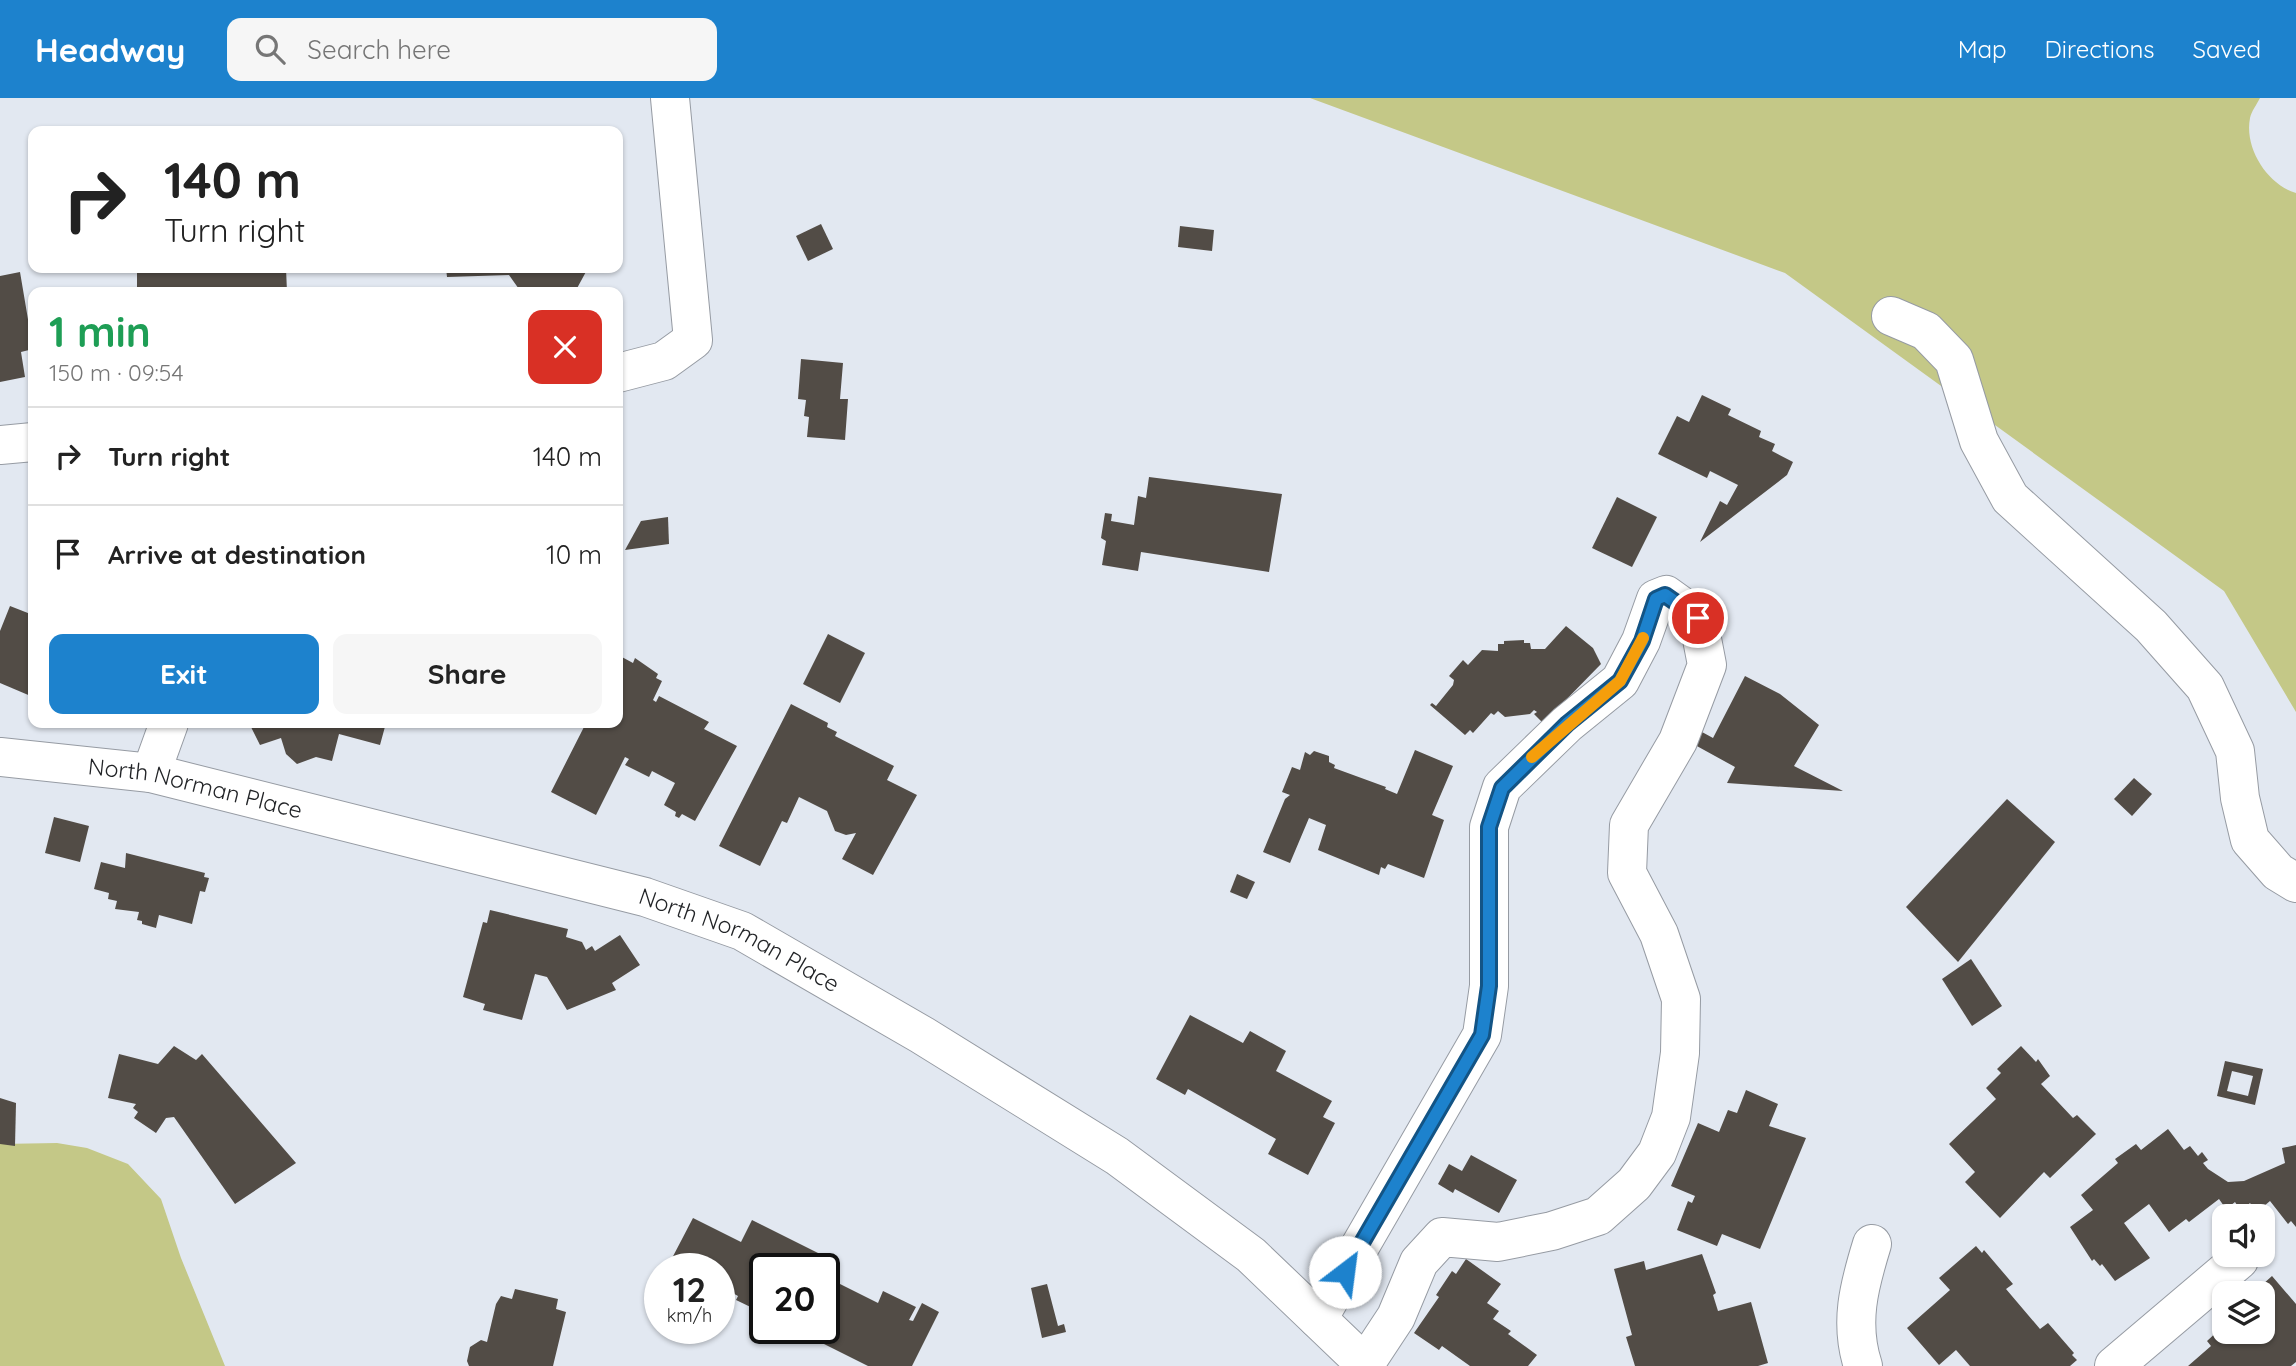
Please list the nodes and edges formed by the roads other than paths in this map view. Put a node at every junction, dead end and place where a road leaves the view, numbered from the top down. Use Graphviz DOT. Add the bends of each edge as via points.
graph roads {
  1 [pos="670,98"];
  2 [pos="1891,316"];
  3 [pos="623,372"];
  4 [pos="28,442"];
  5 [pos="0,445"];
  6 [pos="167,728"];
  7 [pos="0,757"];
  8 [pos="151,773"];
  9 [pos="2296,883"];
  10 [pos="1872,1244"];
  11 [pos="2231,1267"];
  12 [pos="1318,1319"];
  13 [pos="1366,1365"];
  14 [pos="1863,1366"];
  15 [pos="2114,1366"];
  1 -- 3 [label="street" via="693,340 664,361"];
  2 -- 9 [label="street" via="1926,331 1954,360 1979,441 2010,498 2151,626 2205,687 2235,751 2250,840 2278,872"];
  4 -- 5 [label="street"];
  6 -- 8 [label="street"];
  7 -- 8 [label="street, North Norman Place"];
  8 -- 12 [label="street, North Norman Place" via="645,897 742,931 1117,1156 1251,1255"];
  10 -- 14 [label="street" via="1856,1295 1856,1343"];
  11 -- 15 [label="street"];
  12 -- 13 [label="street, North Norman Place"];
  12 -- 13 [label="street" via="1482,1035 1489,986 1489,827 1502,788 1567,724 1620,681 1642,641 1656,599 1665,595 1698,618 1707,665 1678,741 1629,825 1627,873 1659,934 1681,999 1680,1053 1671,1117 1657,1153 1634,1184 1598,1216 1498,1242 1442,1237 1419,1262 1396,1317"];
}
